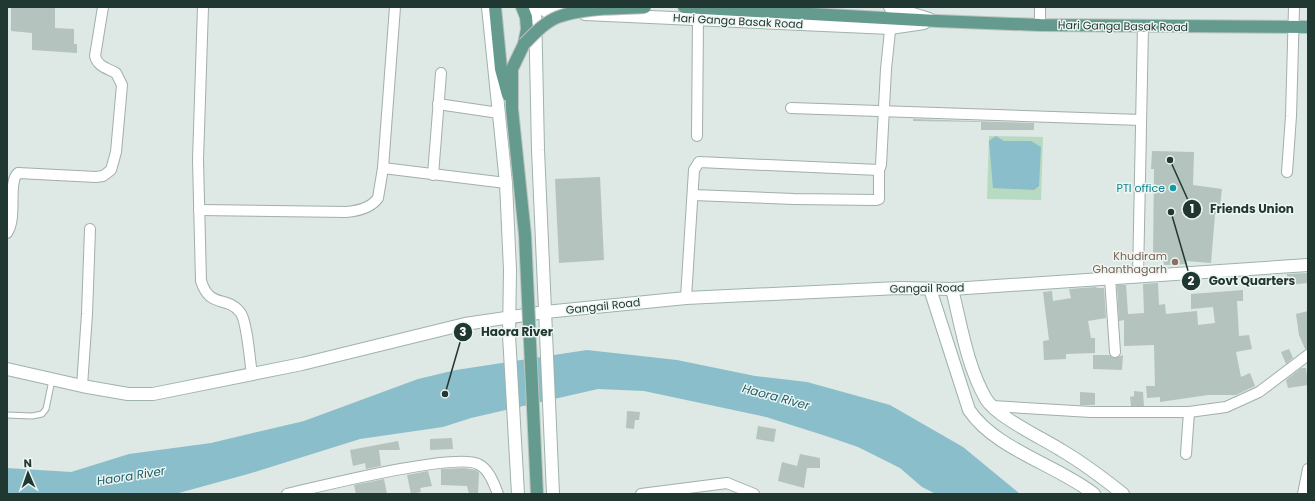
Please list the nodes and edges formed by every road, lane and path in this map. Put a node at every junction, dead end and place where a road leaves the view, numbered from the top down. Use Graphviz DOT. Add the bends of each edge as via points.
graph roads {
  1 [pos="103,7"];
  2 [pos="203,7"];
  3 [pos="395,7"];
  4 [pos="488,7"];
  5 [pos="495,7"];
  6 [pos="522,7"];
  7 [pos="535,7"];
  8 [pos="540,7"];
  9 [pos="645,7"];
  10 [pos="684,7"];
  11 [pos="1040,7"];
  12 [pos="1294,7"];
  13 [pos="892,13"];
  14 [pos="698,18"];
  15 [pos="1040,25"];
  16 [pos="1143,26"];
  17 [pos="1294,27"];
  18 [pos="1308,27"];
  19 [pos="524,44"];
  20 [pos="440,73"];
  21 [pos="438,104"];
  22 [pos="791,108"];
  23 [pos="512,110"];
  24 [pos="883,111"];
  25 [pos="500,113"];
  26 [pos="1142,120"];
  27 [pos="697,136"];
  28 [pos="384,168"];
  29 [pos="879,170"];
  30 [pos="1286,172"];
  31 [pos="433,175"];
  32 [pos="506,183"];
  33 [pos="693,195"];
  34 [pos="199,210"];
  35 [pos="90,229"];
  36 [pos="7,233"];
  37 [pos="1308,265"];
  38 [pos="1138,277"];
  39 [pos="1110,278"];
  40 [pos="930,289"];
  41 [pos="952,289"];
  42 [pos="686,298"];
  43 [pos="545,312"];
  44 [pos="509,318"];
  45 [pos="1115,352"];
  46 [pos="1308,358"];
  47 [pos="7,369"];
  48 [pos="252,375"];
  49 [pos="52,380"];
  50 [pos="82,386"];
  51 [pos="992,406"];
  52 [pos="1189,412"];
  53 [pos="7,414"];
  54 [pos="1186,454"];
  55 [pos="1308,469"];
  56 [pos="287,494"];
  57 [pos="498,494"];
  58 [pos="518,494"];
  59 [pos="537,494"];
  60 [pos="553,494"];
  61 [pos="641,494"];
  62 [pos="754,494"];
  63 [pos="1094,494"];
  64 [pos="1123,494"];
  65 [pos="1303,494"];
  1 -- 36 [label="street" via="95,56 104,68 116,73 122,85 112,170 96,177 18,173 13,181 12,220"];
  2 -- 34 [label="street" via="199,106"];
  3 -- 28 [label="street"];
  4 -- 25 [label="street"];
  5 -- 23 [label="main road" via="501,69"];
  6 -- 19 [label="main road" via="527,29"];
  7 -- 43 [label="street"];
  8 -- 14 [label="street, Hari Ganga Basak Road" via="549,13"];
  9 -- 19 [label="main road, bridge" via="558,17 539,29"];
  10 -- 13 [label="main road, Hari Ganga Basak Road"];
  11 -- 15 [label="street"];
  12 -- 17 [label="street"];
  13 -- 14 [label="street, Hari Ganga Basak Road"];
  13 -- 15 [label="main road, Hari Ganga Basak Road" via="938,22"];
  13 -- 24 [label="street"];
  14 -- 27 [label="street"];
  15 -- 16 [label="main road, Hari Ganga Basak Road"];
  16 -- 17 [label="main road, Hari Ganga Basak Road"];
  16 -- 26 [label="street"];
  17 -- 18 [label="main road, Hari Ganga Basak Road"];
  17 -- 30 [label="street"];
  19 -- 23 [label="main road" via="512,69"];
  20 -- 21 [label="street"];
  21 -- 25 [label="street"];
  21 -- 31 [label="street"];
  22 -- 24 [label="street"];
  23 -- 59 [label="main road, bridge" via="525,235"];
  24 -- 26 [label="street"];
  24 -- 29 [label="street"];
  25 -- 32 [label="street"];
  26 -- 38 [label="street"];
  28 -- 31 [label="street"];
  28 -- 34 [label="street" via="378,198 372,204 358,210"];
  29 -- 33 [label="street" via="704,161 699,162 694,170"];
  29 -- 33 [label="street" via="880,195 876,200"];
  31 -- 32 [label="street"];
  32 -- 44 [label="street"];
  33 -- 42 [label="street"];
  34 -- 48 [label="street" via="201,281 210,298 235,307 242,315"];
  35 -- 50 [label="street"];
  37 -- 38 [label="street, Gangail Road"];
  38 -- 39 [label="street, Gangail Road"];
  39 -- 41 [label="street, Gangail Road"];
  39 -- 45 [label="street"];
  40 -- 41 [label="street, Gangail Road"];
  40 -- 42 [label="street, Gangail Road" via="899,288"];
  40 -- 63 [label="street" via="969,410 976,420 1008,443"];
  41 -- 51 [label="street" via="972,364"];
  42 -- 43 [label="street, Gangail Road"];
  43 -- 44 [label="street, Gangail Road"];
  43 -- 60 [label="street"];
  44 -- 48 [label="street, Gangail Road" via="465,324"];
  44 -- 58 [label="street"];
  46 -- 52 [label="street" via="1243,400 1226,407"];
  47 -- 49 [label="street, Gangail Road"];
  48 -- 50 [label="street, Gangail Road" via="153,394 128,394"];
  49 -- 50 [label="street, Gangail Road"];
  49 -- 53 [label="lane" via="46,409 42,414"];
  51 -- 52 [label="street" via="1091,412"];
  51 -- 64 [label="street" via="1099,474"];
  52 -- 54 [label="street"];
  55 -- 65 [label="street"];
  56 -- 57 [label="street" via="364,476 470,461 486,470"];
  61 -- 62 [label="street" via="727,483"];
}
